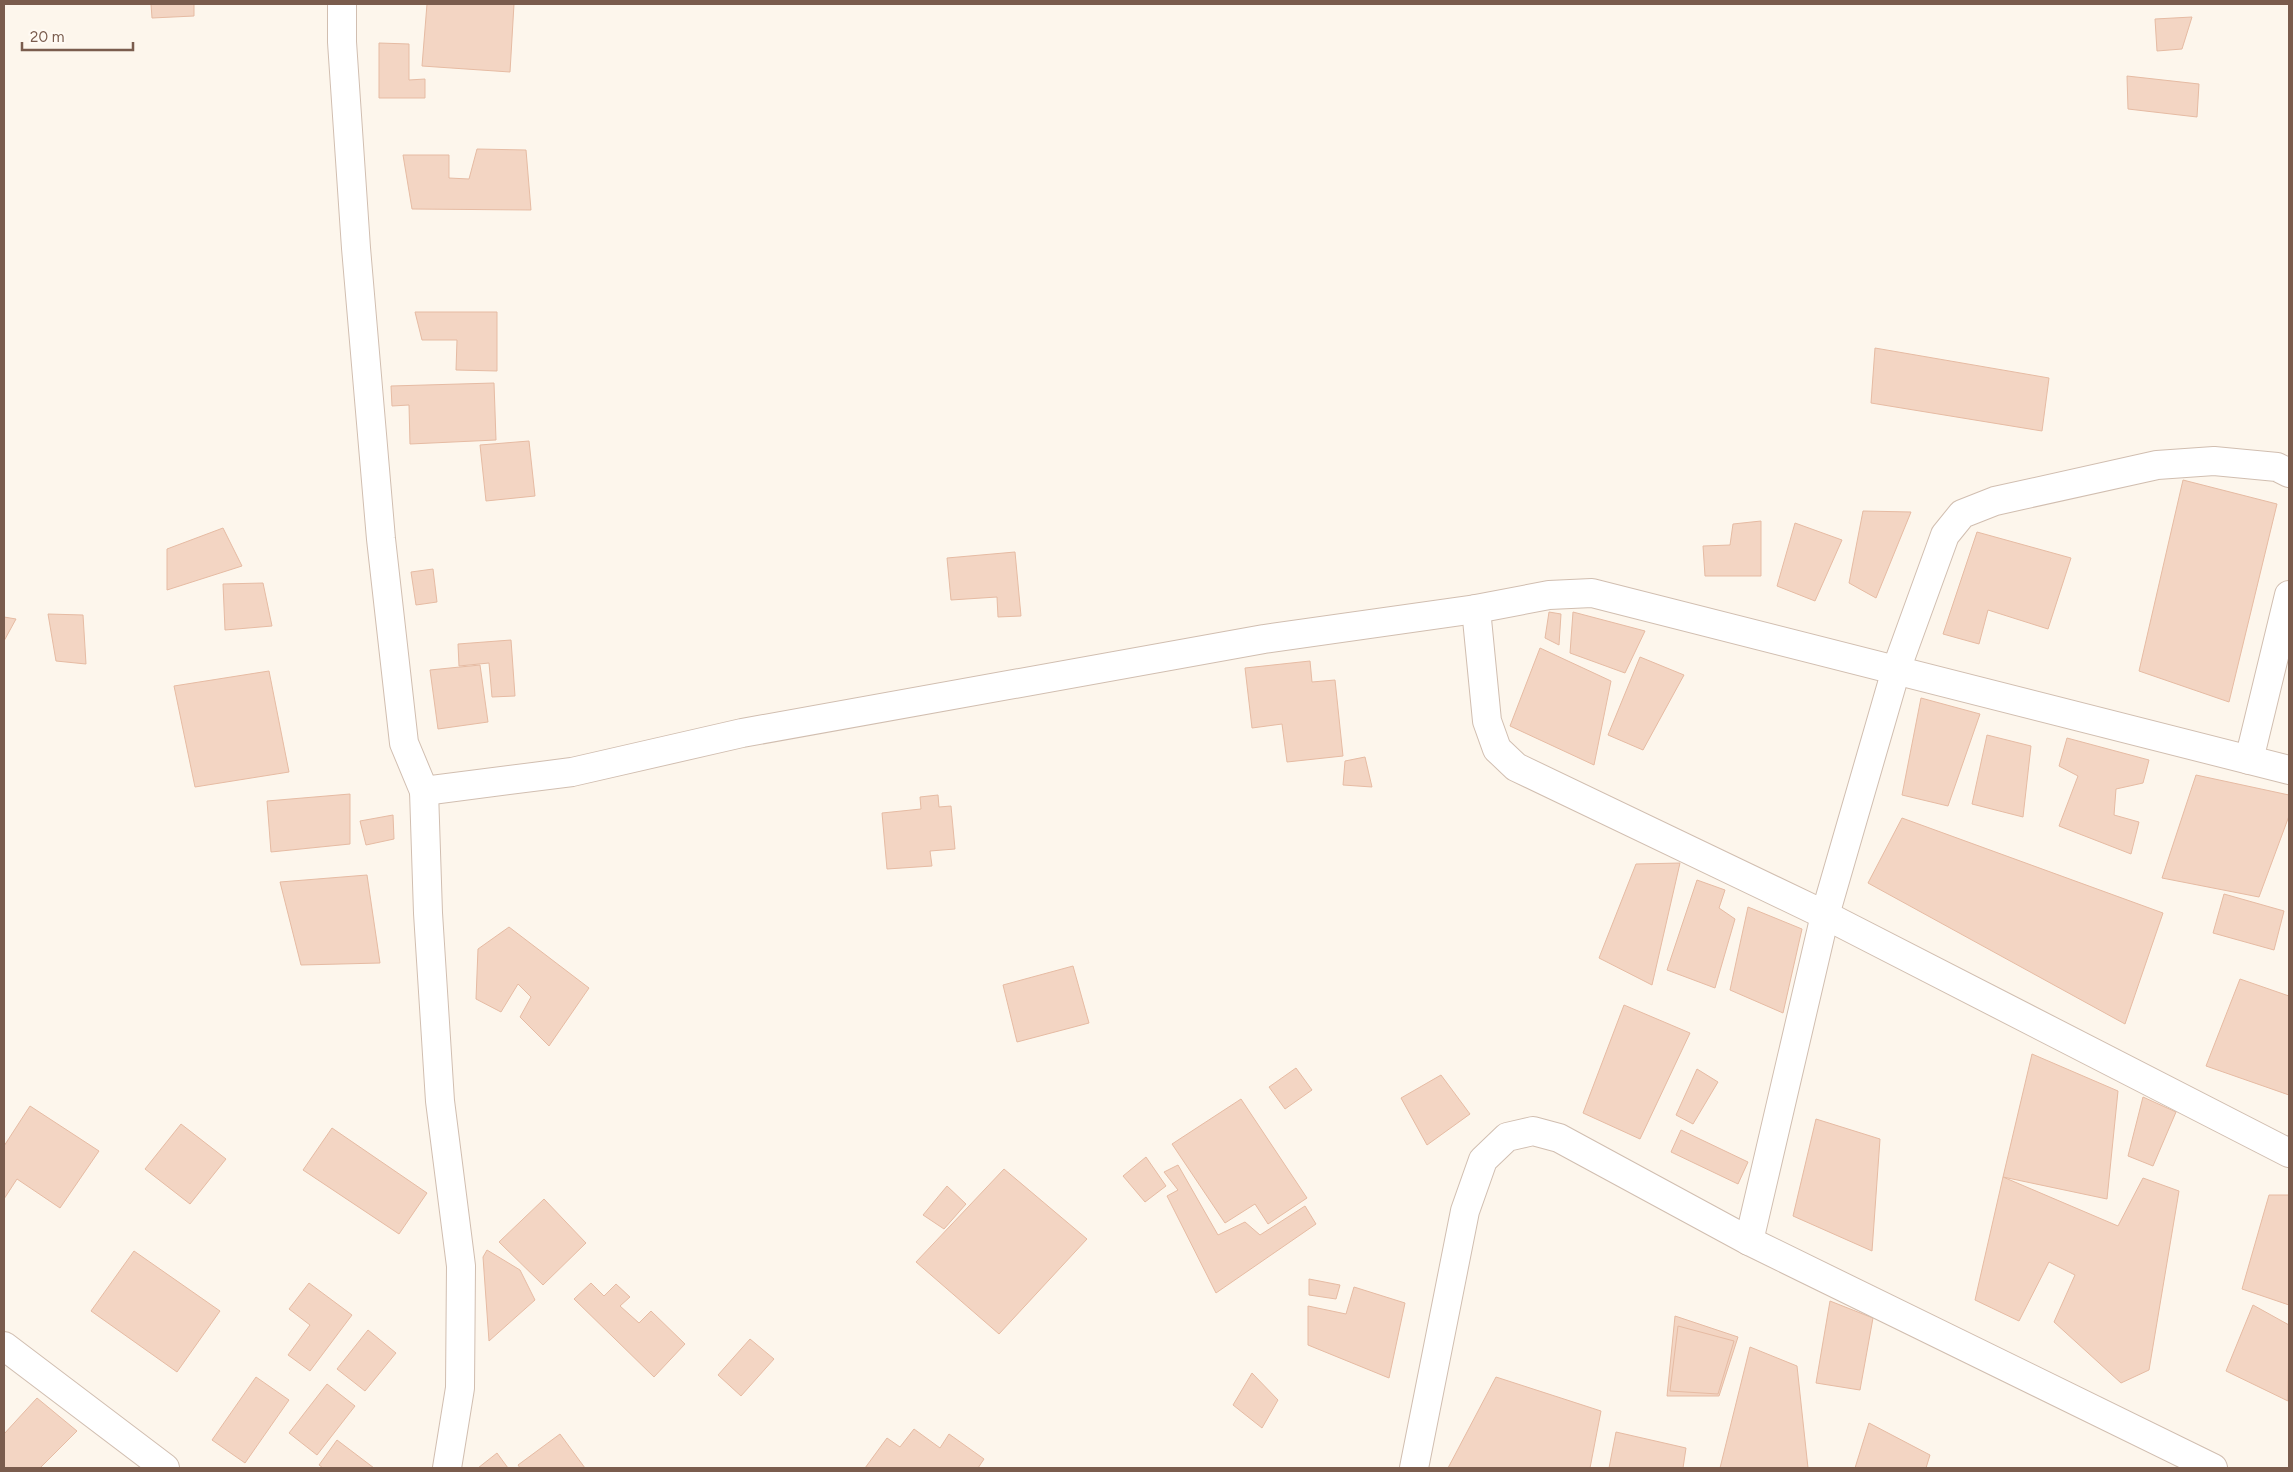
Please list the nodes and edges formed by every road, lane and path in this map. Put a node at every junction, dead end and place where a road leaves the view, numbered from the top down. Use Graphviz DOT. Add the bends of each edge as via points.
graph roads {
  1 [pos="342,4"];
  2 [pos="2289,473"];
  3 [pos="2289,595"];
  4 [pos="1476,609"];
  5 [pos="1896,670"];
  6 [pos="2249,760"];
  7 [pos="2289,770"];
  8 [pos="424,791"];
  9 [pos="1825,915"];
  10 [pos="2289,1153"];
  11 [pos="1749,1242"];
  12 [pos="4,1346"];
  13 [pos="2197,1464"];
  14 [pos="165,1468"];
  15 [pos="446,1468"];
  16 [pos="1414,1468"];
  1 -- 8 [label="street" via="355,228 382,549 404,743"];
  2 -- 5 [label="street" via="2277,467 2214,461 2157,465 1995,501 1962,514 1945,535"];
  3 -- 6 [label="street"];
  4 -- 5 [label="street" via="1549,595 1592,593"];
  4 -- 8 [label="street" via="1264,639 761,729 572,772"];
  4 -- 9 [label="street" via="1486,721 1497,749 1516,767"];
  5 -- 6 [label="street"];
  5 -- 9 [label="street"];
  6 -- 7 [label="street"];
  8 -- 15 [label="street" via="440,1101 461,1266 460,1388"];
  9 -- 10 [label="street"];
  9 -- 11 [label="street"];
  11 -- 13 [label="street"];
  11 -- 16 [label="street" via="1559,1138 1533,1131 1507,1137 1484,1160 1465,1211"];
  12 -- 14 [label="street"];
}
